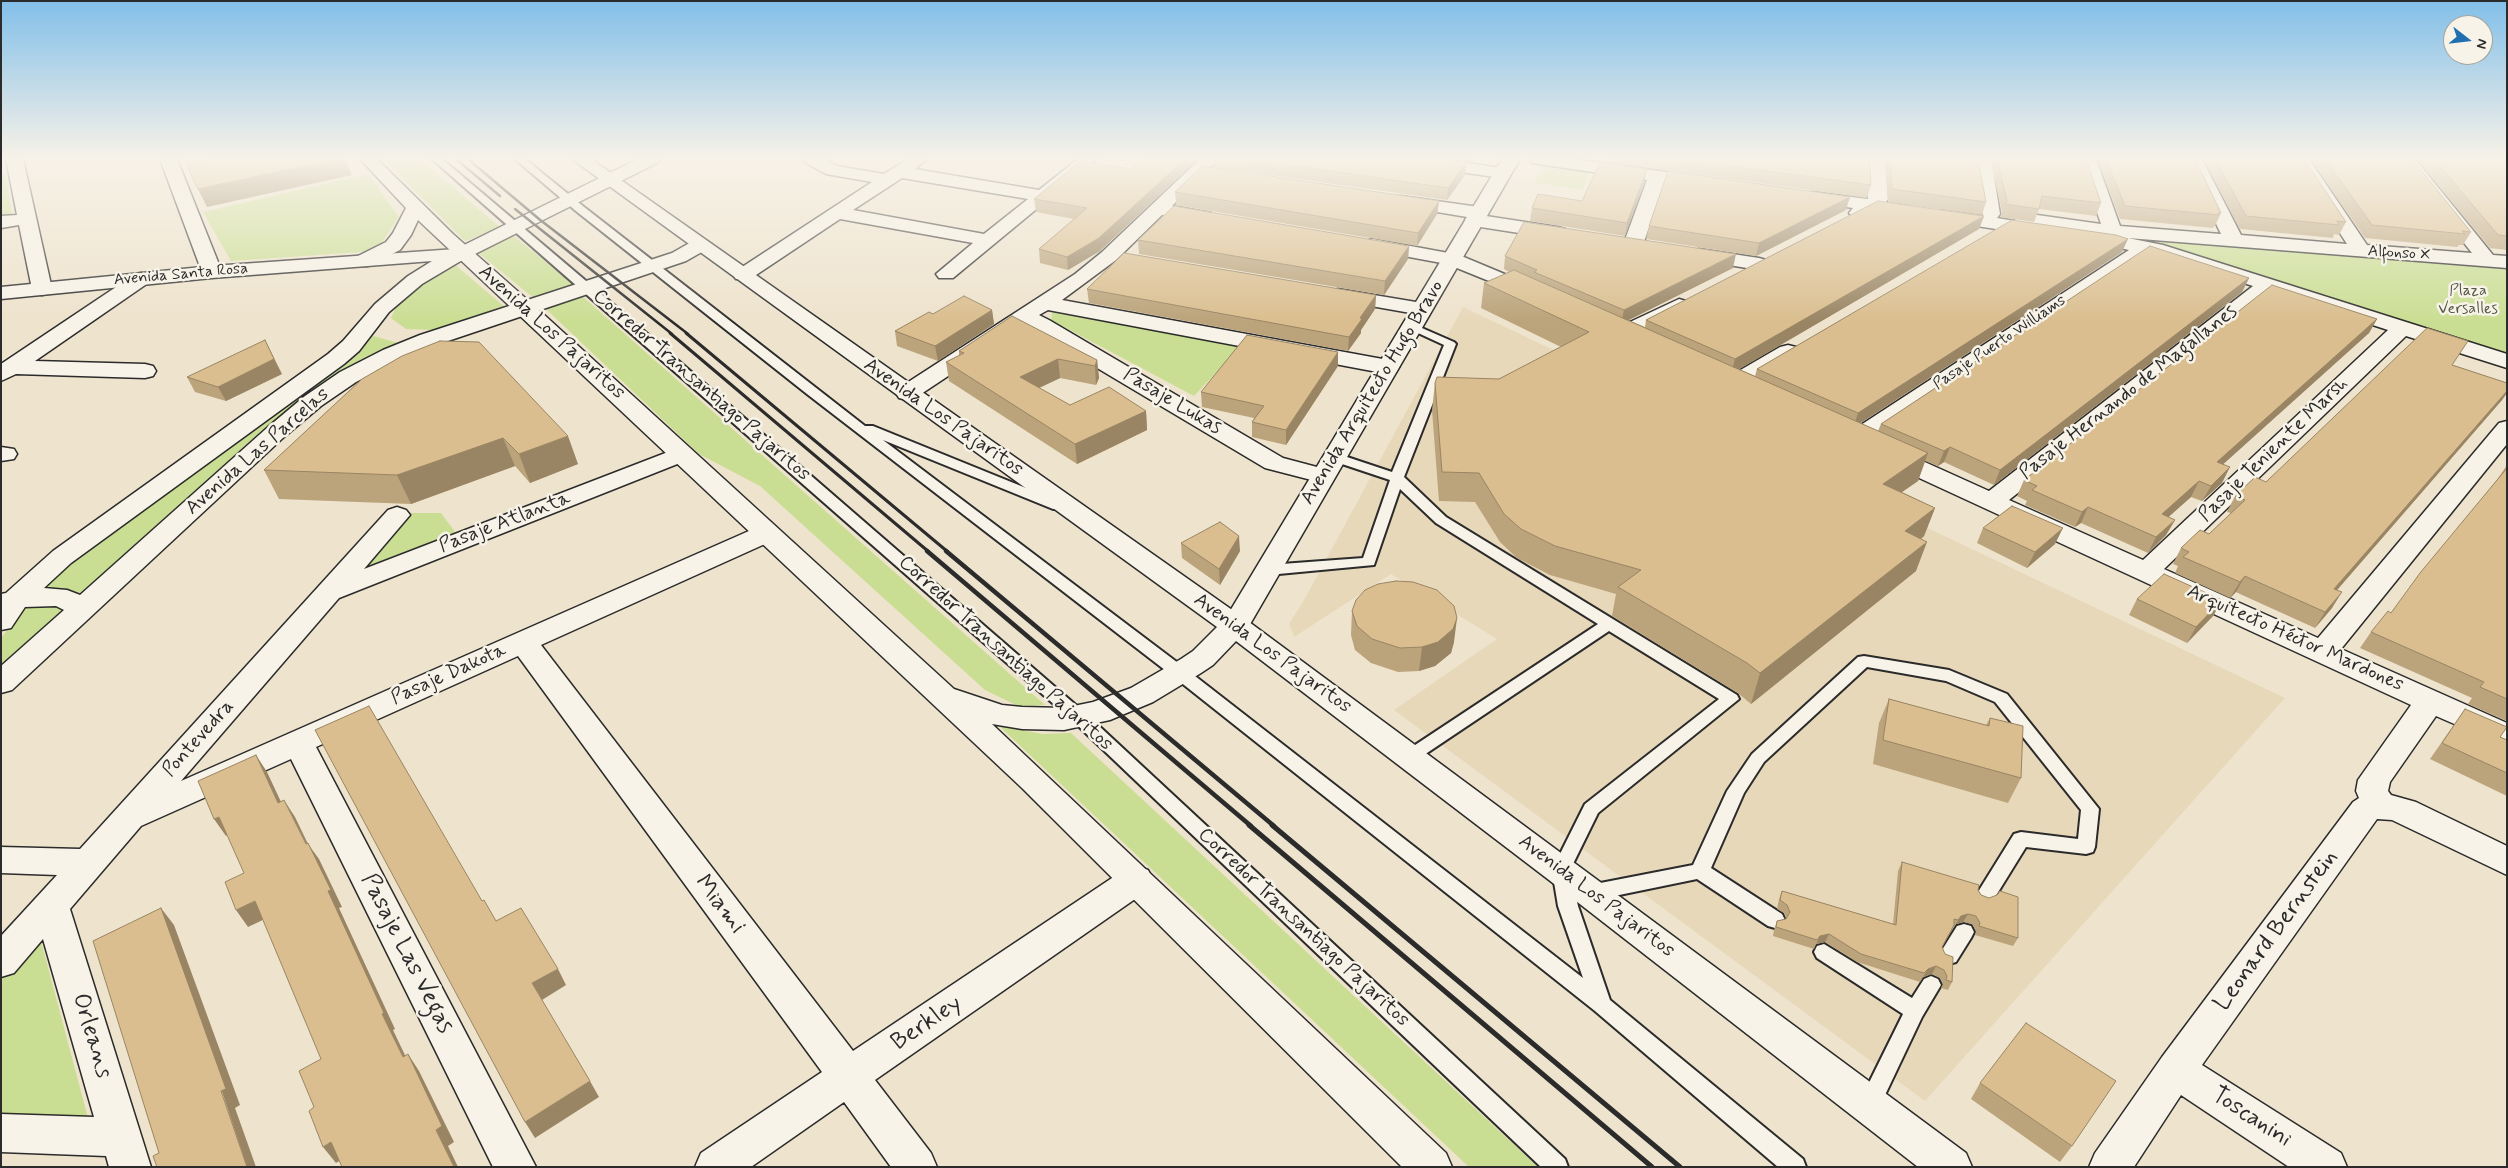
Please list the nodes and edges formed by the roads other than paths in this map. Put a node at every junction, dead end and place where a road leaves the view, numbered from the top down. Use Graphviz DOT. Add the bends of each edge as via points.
graph roads {
  1 [pos="837,213"];
  2 [pos="26,214"];
  3 [pos="189,214"];
  4 [pos="412,214"];
  5 [pos="421,214"];
  6 [pos="500,214"];
  7 [pos="543,214"];
  8 [pos="587,214"];
  9 [pos="656,214"];
  10 [pos="840,214"];
  11 [pos="1021,214"];
  12 [pos="1154,214"];
  13 [pos="1185,214"];
  14 [pos="1459,214"];
  15 [pos="1479,214"];
  16 [pos="1638,214"];
  17 [pos="1856,214"];
  18 [pos="1959,214"];
  19 [pos="1997,214"];
  20 [pos="2106,214"];
  21 [pos="2221,214"];
  22 [pos="2336,214"];
  23 [pos="2455,214"];
  24 [pos="1477,217"];
  25 [pos="27,219"];
  26 [pos="1998,219"];
  27 [pos="1224,220"];
  28 [pos="1,222"];
  29 [pos="1842,222"];
  30 [pos="516,227"];
  31 [pos="1576,236"];
  32 [pos="2114,236"];
  33 [pos="988,240"];
  34 [pos="1979,240"];
  35 [pos="2234,241"];
  36 [pos="1359,243"];
  37 [pos="700,245"];
  38 [pos="2146,246"];
  39 [pos="1652,248"];
  40 [pos="2360,251"];
  41 [pos="1681,252"];
  42 [pos="463,253"];
  43 [pos="1452,259"];
  44 [pos="361,262"];
  45 [pos="2498,262"];
  46 [pos="652,266"];
  47 [pos="212,272"];
  48 [pos="946,274"];
  49 [pos="743,275"];
  50 [pos="1734,277"];
  51 [pos="142,279"];
  52 [pos="2267,285"];
  53 [pos="406,287"];
  54 [pos="588,288"];
  55 [pos="42,289"];
  56 [pos="1319,291"];
  57 [pos="1,293"];
  58 [pos="1693,298"];
  59 [pos="1550,301"];
  60 [pos="1046,303"];
  61 [pos="526,309"];
  62 [pos="1024,317"];
  63 [pos="374,318"];
  64 [pos="1417,318"];
  65 [pos="2402,328"];
  66 [pos="428,340"];
  67 [pos="1808,341"];
  68 [pos="1648,346"];
  69 [pos="2507,362"];
  70 [pos="1388,367"];
  71 [pos="7,371"];
  72 [pos="145,371"];
  73 [pos="1708,373"];
  74 [pos="1733,384"];
  75 [pos="907,393"];
  76 [pos="1759,396"];
  77 [pos="850,422"];
  78 [pos="2507,428"];
  79 [pos="1846,435"];
  80 [pos="682,454"];
  81 [pos="1329,466"];
  82 [pos="1397,478"];
  83 [pos="1991,502"];
  84 [pos="1080,515"];
  85 [pos="397,516"];
  86 [pos="767,533"];
  87 [pos="1268,570"];
  88 [pos="2146,572"];
  89 [pos="329,592"];
  90 [pos="6,608"];
  91 [pos="82,609"];
  92 [pos="1609,624"];
  93 [pos="1234,626"];
  94 [pos="523,642"];
  95 [pos="2323,652"];
  96 [pos="1180,673"];
  97 [pos="1,683"];
  98 [pos="941,694"];
  99 [pos="2430,701"];
  100 [pos="1079,717"];
  101 [pos="2507,736"];
  102 [pos="298,742"];
  103 [pos="1409,757"];
  104 [pos="2380,805"];
  105 [pos="130,817"];
  106 [pos="1,860"];
  107 [pos="2507,862"];
  108 [pos="89,863"];
  109 [pos="1561,870"];
  110 [pos="1700,871"];
  111 [pos="1136,880"];
  112 [pos="1590,893"];
  113 [pos="1985,897"];
  114 [pos="51,906"];
  115 [pos="1775,920"];
  116 [pos="1964,932"];
  117 [pos="1824,952"];
  118 [pos="1949,956"];
  119 [pos="1,962"];
  120 [pos="1932,985"];
  121 [pos="1602,1005"];
  122 [pos="1915,1011"];
  123 [pos="2176,1070"];
  124 [pos="848,1077"];
  125 [pos="1869,1105"];
  126 [pos="1,1133"];
  127 [pos="126,1152"];
  128 [pos="515,1167"];
  129 [pos="716,1167"];
  130 [pos="916,1167"];
  131 [pos="1431,1167"];
  132 [pos="1557,1167"];
  133 [pos="1796,1167"];
  134 [pos="1951,1167"];
  135 [pos="2110,1167"];
  136 [pos="2326,1167"];
  1 -- 49 [label="street"];
  2 -- 25 [label="street"];
  3 -- 47 [label="street"];
  4 -- 44 [label="street" via="393,246"];
  5 -- 42 [label="street, Avenida Los Pajaritos"];
  6 -- 30 [label="lane, Corredor Transantiago Pajaritos"];
  7 -- 30 [label="street, Avenida Las Parcelas"];
  8 -- 46 [label="lane"];
  9 -- 37 [label="street, Avenida Los Pajaritos"];
  10 -- 33 [label="street"];
  11 -- 33 [label="street"];
  12 -- 60 [label="street" via="1119,257"];
  13 -- 27 [label="street"];
  14 -- 24 [label="street"];
  15 -- 24 [label="street, Avenida Arquitecto Hugo Bravo"];
  16 -- 39 [label="street" via="1623,243"];
  17 -- 29 [label="street"];
  18 -- 26 [label="street"];
  19 -- 26 [label="street"];
  20 -- 32 [label="street"];
  21 -- 35 [label="street"];
  22 -- 40 [label="street"];
  23 -- 45 [label="street"];
  24 -- 31 [label="street"];
  24 -- 43 [label="street, Avenida Arquitecto Hugo Bravo"];
  25 -- 28 [label="street"];
  25 -- 55 [label="street"];
  26 -- 32 [label="street"];
  26 -- 34 [label="street"];
  30 -- 42 [label="street, Avenida Las Parcelas"];
  30 -- 54 [label="lane, Corredor Transantiago Pajaritos"];
  32 -- 35 [label="street, Alfonso X"];
  32 -- 38 [label="street"];
  33 -- 48 [label="street"];
  35 -- 40 [label="street, Alfonso X"];
  36 -- 43 [label="street"];
  37 -- 46 [label="street, Avenida Las Parcelas"];
  37 -- 49 [label="street, Avenida Los Pajaritos"];
  38 -- 52 [label="street"];
  38 -- 79 [label="street, Pasaje Puerto Williams"];
  40 -- 45 [label="street, Alfonso X"];
  41 -- 50 [label="street" via="1768,260"];
  42 -- 44 [label="street, Avenida Santa Rosa"];
  42 -- 53 [label="street, Avenida Las Parcelas"];
  42 -- 61 [label="street, Avenida Los Pajaritos"];
  43 -- 59 [label="street"];
  43 -- 64 [label="street, Avenida Arquitecto Hugo Bravo"];
  44 -- 47 [label="street, Avenida Santa Rosa"];
  44 -- 53 [label="street, Avenida Santa Rosa" via="397,269 405,276"];
  46 -- 54 [label="street, Avenida Las Parcelas"];
  46 -- 77 [label="lane"];
  47 -- 51 [label="street, Avenida Santa Rosa"];
  49 -- 75 [label="street, Avenida Los Pajaritos"];
  51 -- 55 [label="street, Avenida Santa Rosa"];
  51 -- 71 [label="street"];
  52 -- 65 [label="street"];
  52 -- 83 [label="street, Pasaje Hernando de Magallanes"];
  53 -- 63 [label="street, Avenida Las Parcelas"];
  54 -- 61 [label="street, Avenida Las Parcelas"];
  54 -- 100 [label="lane, Corredor Transantiago Pajaritos"];
  55 -- 57 [label="street, Avenida Santa Rosa"];
  56 -- 64 [label="street"];
  58 -- 68 [label="street" via="1614,330"];
  60 -- 62 [label="street"];
  60 -- 70 [label="street"];
  61 -- 66 [label="street, Avenida Las Parcelas"];
  61 -- 80 [label="street, Avenida Los Pajaritos"];
  62 -- 75 [label="street"];
  62 -- 81 [label="street, Pasaje Lukas" via="1042,324 1274,463"];
  63 -- 66 [label="street" via="378,328 390,336"];
  63 -- 90 [label="street, Avenida Las Parcelas" via="336,359 93,533"];
  64 -- 70 [label="street, Avenida Arquitecto Hugo Bravo"];
  64 -- 82 [label="lane" via="1450,344"];
  65 -- 69 [label="street"];
  65 -- 88 [label="street, Pasaje Teniente Marsh"];
  66 -- 91 [label="street, Avenida Las Parcelas" via="369,365 313,401"];
  67 -- 74 [label="street"];
  70 -- 81 [label="street, Avenida Arquitecto Hugo Bravo"];
  71 -- 72 [label="street"];
  73 -- 74 [label="street"];
  74 -- 76 [label="street"];
  75 -- 84 [label="street, Avenida Los Pajaritos"];
  77 -- 84 [label="lane"];
  77 -- 96 [label="lane"];
  78 -- 95 [label="street"];
  79 -- 83 [label="street, Arquitecto Héctor Mardones"];
  80 -- 86 [label="street, Avenida Los Pajaritos"];
  80 -- 89 [label="street, Pasaje Atlanta"];
  81 -- 82 [label="lane"];
  81 -- 87 [label="street, Avenida Arquitecto Hugo Bravo"];
  82 -- 87 [label="lane" via="1369,562"];
  82 -- 92 [label="lane" via="1441,520"];
  83 -- 88 [label="street, Arquitecto Héctor Mardones"];
  84 -- 93 [label="street, Avenida Los Pajaritos"];
  85 -- 89 [label="street, Pontevedra"];
  86 -- 94 [label="street, Pasaje Dakota"];
  86 -- 98 [label="street, Avenida Los Pajaritos"];
  87 -- 93 [label="street, Avenida Arquitecto Hugo Bravo"];
  88 -- 95 [label="street, Arquitecto Héctor Mardones"];
  89 -- 105 [label="street, Pontevedra"];
  90 -- 91 [label="street" via="56,597 67,599"];
  91 -- 97 [label="street, Avenida Las Parcelas"];
  92 -- 103 [label="lane"];
  92 -- 109 [label="lane" via="1731,699 1591,809"];
  93 -- 96 [label="street, Avenida Arquitecto Hugo Bravo" via="1202,658"];
  93 -- 103 [label="street, Avenida Los Pajaritos"];
  94 -- 102 [label="street, Pasaje Dakota"];
  94 -- 124 [label="street, Miami"];
  95 -- 99 [label="street, Arquitecto Héctor Mardones"];
  96 -- 100 [label="street, Avenida Arquitecto Hugo Bravo" via="1119,706"];
  96 -- 121 [label="lane"];
  98 -- 100 [label="street, Avenida Arquitecto Hugo Bravo" via="999,715 1044,720"];
  98 -- 111 [label="street, Avenida Los Pajaritos"];
  99 -- 101 [label="street, Arquitecto Héctor Mardones"];
  99 -- 104 [label="street" via="2374,780 2372,791"];
  100 -- 132 [label="lane, Corredor Transantiago Pajaritos"];
  102 -- 105 [label="street, Pasaje Dakota"];
  102 -- 128 [label="street, Pasaje Las Vegas"];
  103 -- 109 [label="street, Avenida Los Pajaritos"];
  104 -- 107 [label="street" via="2404,811"];
  104 -- 123 [label="street, Leonard Bernstein" via="2365,811"];
  105 -- 108 [label="street, Pontevedra"];
  106 -- 108 [label="street"];
  108 -- 114 [label="street, Pontevedra"];
  109 -- 112 [label="street, Avenida Los Pajaritos"];
  109 -- 121 [label="lane" via="1568,906"];
  110 -- 112 [label="lane"];
  110 -- 113 [label="lane" via="1736,791 1758,758 1864,661 1949,676 2001,698 2090,809 2086,847 2021,839"];
  110 -- 115 [label="lane"];
  111 -- 124 [label="street, Berkley"];
  111 -- 131 [label="street, Avenida Los Pajaritos"];
  112 -- 125 [label="street, Avenida Los Pajaritos"];
  114 -- 119 [label="street, Pontevedra"];
  114 -- 127 [label="street, Orleans"];
  116 -- 118 [label="lane"];
  117 -- 122 [label="lane"];
  120 -- 122 [label="lane"];
  121 -- 133 [label="lane"];
  122 -- 125 [label="lane"];
  123 -- 135 [label="street, Leonard Bernstein"];
  123 -- 136 [label="street, Toscanini"];
  124 -- 129 [label="street, Berkley"];
  124 -- 130 [label="street, Miami"];
  125 -- 134 [label="street, Avenida Los Pajaritos"];
  126 -- 127 [label="street"];
}
